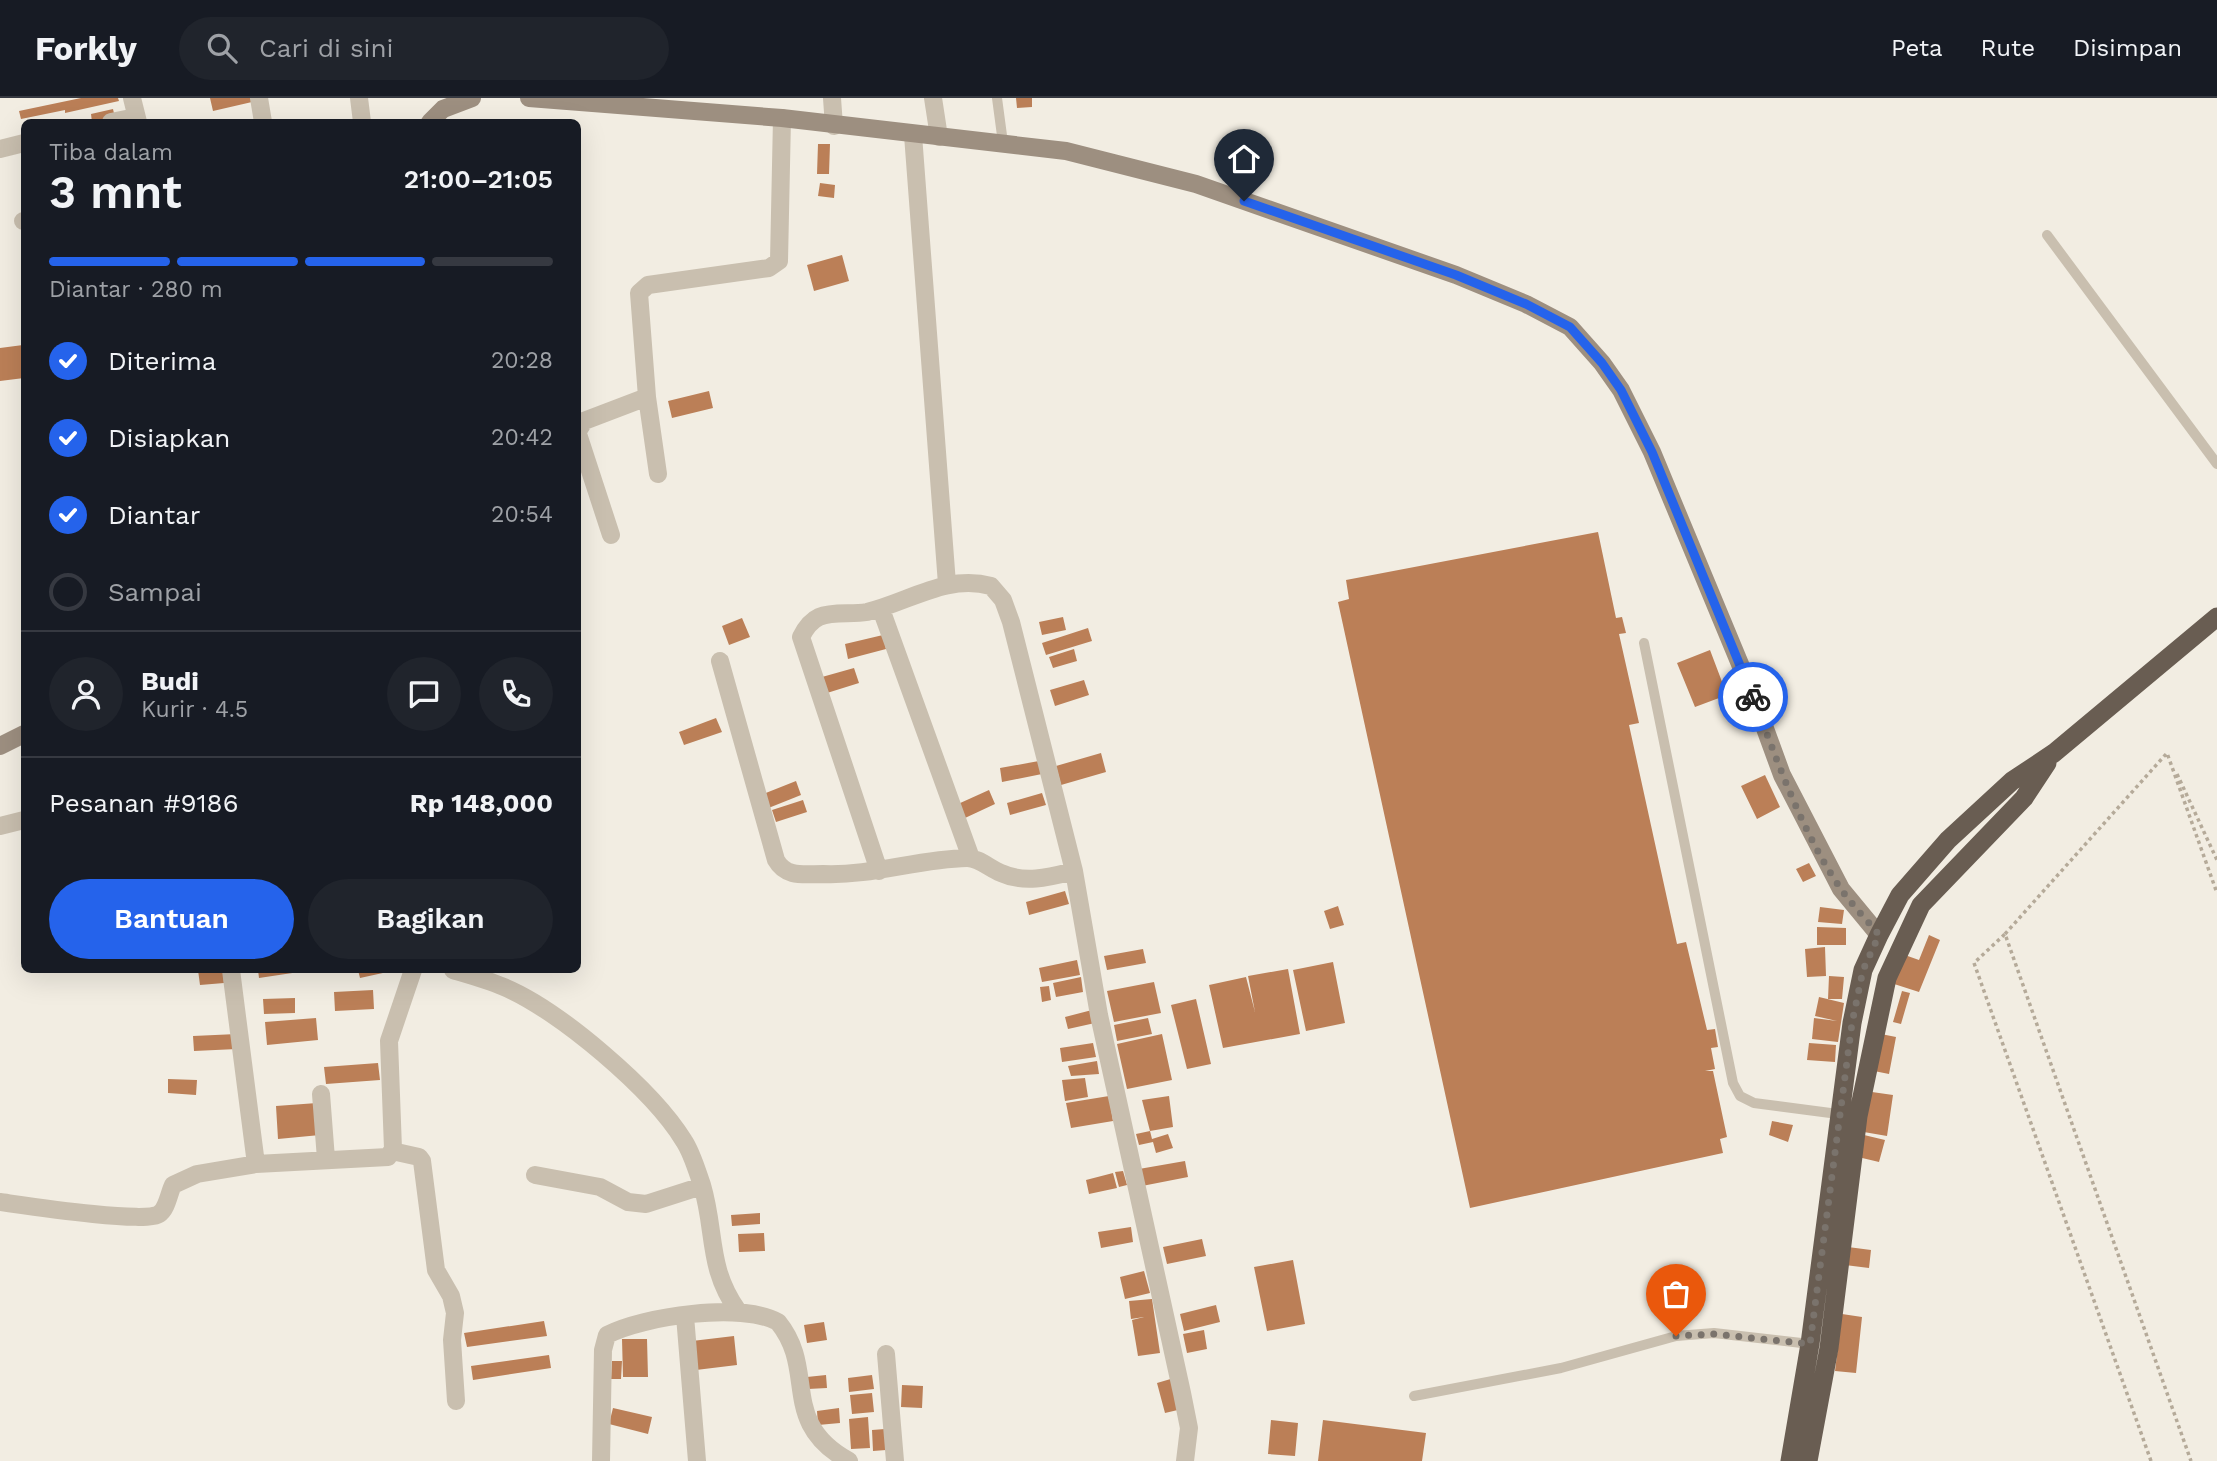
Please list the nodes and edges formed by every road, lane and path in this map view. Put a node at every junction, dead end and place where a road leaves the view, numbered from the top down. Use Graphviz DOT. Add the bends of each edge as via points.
graph roads {
  1 [pos="132,98"];
  2 [pos="259,98"];
  3 [pos="359,98"];
  4 [pos="472,98"];
  5 [pos="530,98"];
  6 [pos="832,98"];
  7 [pos="933,98"];
  8 [pos="997,98"];
  9 [pos="631,102"];
  10 [pos="782,118"];
  11 [pos="137,119"];
  12 [pos="262,119"];
  13 [pos="362,119"];
  14 [pos="433,119"];
  15 [pos="834,126"];
  16 [pos="913,135"];
  17 [pos="939,137"];
  18 [pos="1003,143"];
  19 [pos="21,144"];
  20 [pos="0,149"];
  21 [pos="2047,234"];
  22 [pos="647,397"];
  23 [pos="581,427"];
  24 [pos="581,442"];
  25 [pos="2217,464"];
  26 [pos="658,474"];
  27 [pos="611,535"];
  28 [pos="947,584"];
  29 [pos="881,609"];
  30 [pos="2217,617"];
  31 [pos="1644,643"];
  32 [pos="720,662"];
  33 [pos="21,736"];
  34 [pos="0,746"];
  35 [pos="2054,753"];
  36 [pos="2168,753"];
  37 [pos="21,821"];
  38 [pos="0,825"];
  39 [pos="971,858"];
  40 [pos="2217,860"];
  41 [pos="879,871"];
  42 [pos="1074,871"];
  43 [pos="2217,893"];
  44 [pos="1900,895"];
  45 [pos="1921,905"];
  46 [pos="2005,934"];
  47 [pos="1879,935"];
  48 [pos="231,973"];
  49 [pos="412,973"];
  50 [pos="462,973"];
  51 [pos="321,1094"];
  52 [pos="1838,1114"];
  53 [pos="392,1151"];
  54 [pos="326,1159"];
  55 [pos="256,1164"];
  56 [pos="535,1175"];
  57 [pos="702,1186"];
  58 [pos="0,1202"];
  59 [pos="738,1311"];
  60 [pos="685,1316"];
  61 [pos="1810,1344"];
  62 [pos="887,1353"];
  63 [pos="1414,1396"];
  64 [pos="456,1401"];
  65 [pos="601,1461"];
  66 [pos="697,1461"];
  67 [pos="849,1461"];
  68 [pos="895,1461"];
  69 [pos="1185,1461"];
  70 [pos="1790,1461"];
  71 [pos="1808,1461"];
  72 [pos="2151,1461"];
  73 [pos="2191,1461"];
  1 -- 11 [label="street"];
  2 -- 12 [label="street"];
  3 -- 13 [label="street"];
  4 -- 14 [label="main road" via="443,109"];
  5 -- 9 [label="main road"];
  6 -- 15 [label="street"];
  7 -- 17 [label="street"];
  8 -- 18 [label="lane"];
  9 -- 10 [label="main road"];
  10 -- 15 [label="main road"];
  10 -- 22 [label="street" via="779,261 769,268 643,288 638,299"];
  15 -- 16 [label="main road"];
  16 -- 17 [label="main road"];
  16 -- 28 [label="street"];
  17 -- 18 [label="main road"];
  18 -- 47 [label="main road" via="1066,151 1196,184 1456,275 1570,327 1602,363 1652,452 1782,775 1841,889"];
  19 -- 20 [label="street"];
  21 -- 25 [label="lane"];
  22 -- 23 [label="street" via="584,421"];
  22 -- 26 [label="street"];
  24 -- 27 [label="street"];
  28 -- 29 [label="street"];
  28 -- 42 [label="street" via="991,586 1003,600"];
  29 -- 39 [label="street"];
  29 -- 41 [label="street" via="820,616 801,637"];
  30 -- 35 [label="highway"];
  31 -- 52 [label="lane" via="1733,1083 1740,1096 1754,1103"];
  32 -- 41 [label="street" via="781,870 845,875"];
  33 -- 34 [label="main road"];
  35 -- 44 [label="highway" via="2012,782 1948,839"];
  35 -- 45 [label="highway" via="2024,798"];
  36 -- 40 [label="path"];
  36 -- 43 [label="path"];
  36 -- 46 [label="path"];
  37 -- 38 [label="street"];
  39 -- 41 [label="street"];
  39 -- 42 [label="street" via="1018,878"];
  42 -- 69 [label="street" via="1102,1029 1182,1393 1188,1428"];
  44 -- 45 [label="main road"];
  44 -- 47 [label="highway"];
  45 -- 71 [label="highway" via="1887,978 1875,1030 1858,1116 1829,1348"];
  46 -- 72 [label="path" via="1974,963"];
  46 -- 73 [label="path"];
  47 -- 52 [label="highway" via="1863,970"];
  48 -- 55 [label="street"];
  49 -- 53 [label="street" via="389,1041"];
  50 -- 57 [label="street" via="504,987 555,1016 635,1084 685,1143"];
  51 -- 54 [label="street"];
  52 -- 61 [label="highway"];
  53 -- 54 [label="street" via="381,1159"];
  53 -- 64 [label="street" via="422,1161 434,1262 455,1312"];
  54 -- 55 [label="street"];
  55 -- 58 [label="street" via="178,1181 162,1211 154,1216"];
  56 -- 57 [label="street" via="600,1187 628,1202 646,1204"];
  57 -- 59 [label="street" via="716,1269"];
  59 -- 60 [label="street"];
  59 -- 67 [label="street" via="773,1319 784,1329 811,1429 830,1450"];
  60 -- 65 [label="street" via="615,1330 605,1338"];
  60 -- 66 [label="street"];
  61 -- 63 [label="lane" via="1714,1334 1676,1336 1562,1368"];
  61 -- 70 [label="highway"];
  62 -- 68 [label="street"];
}
